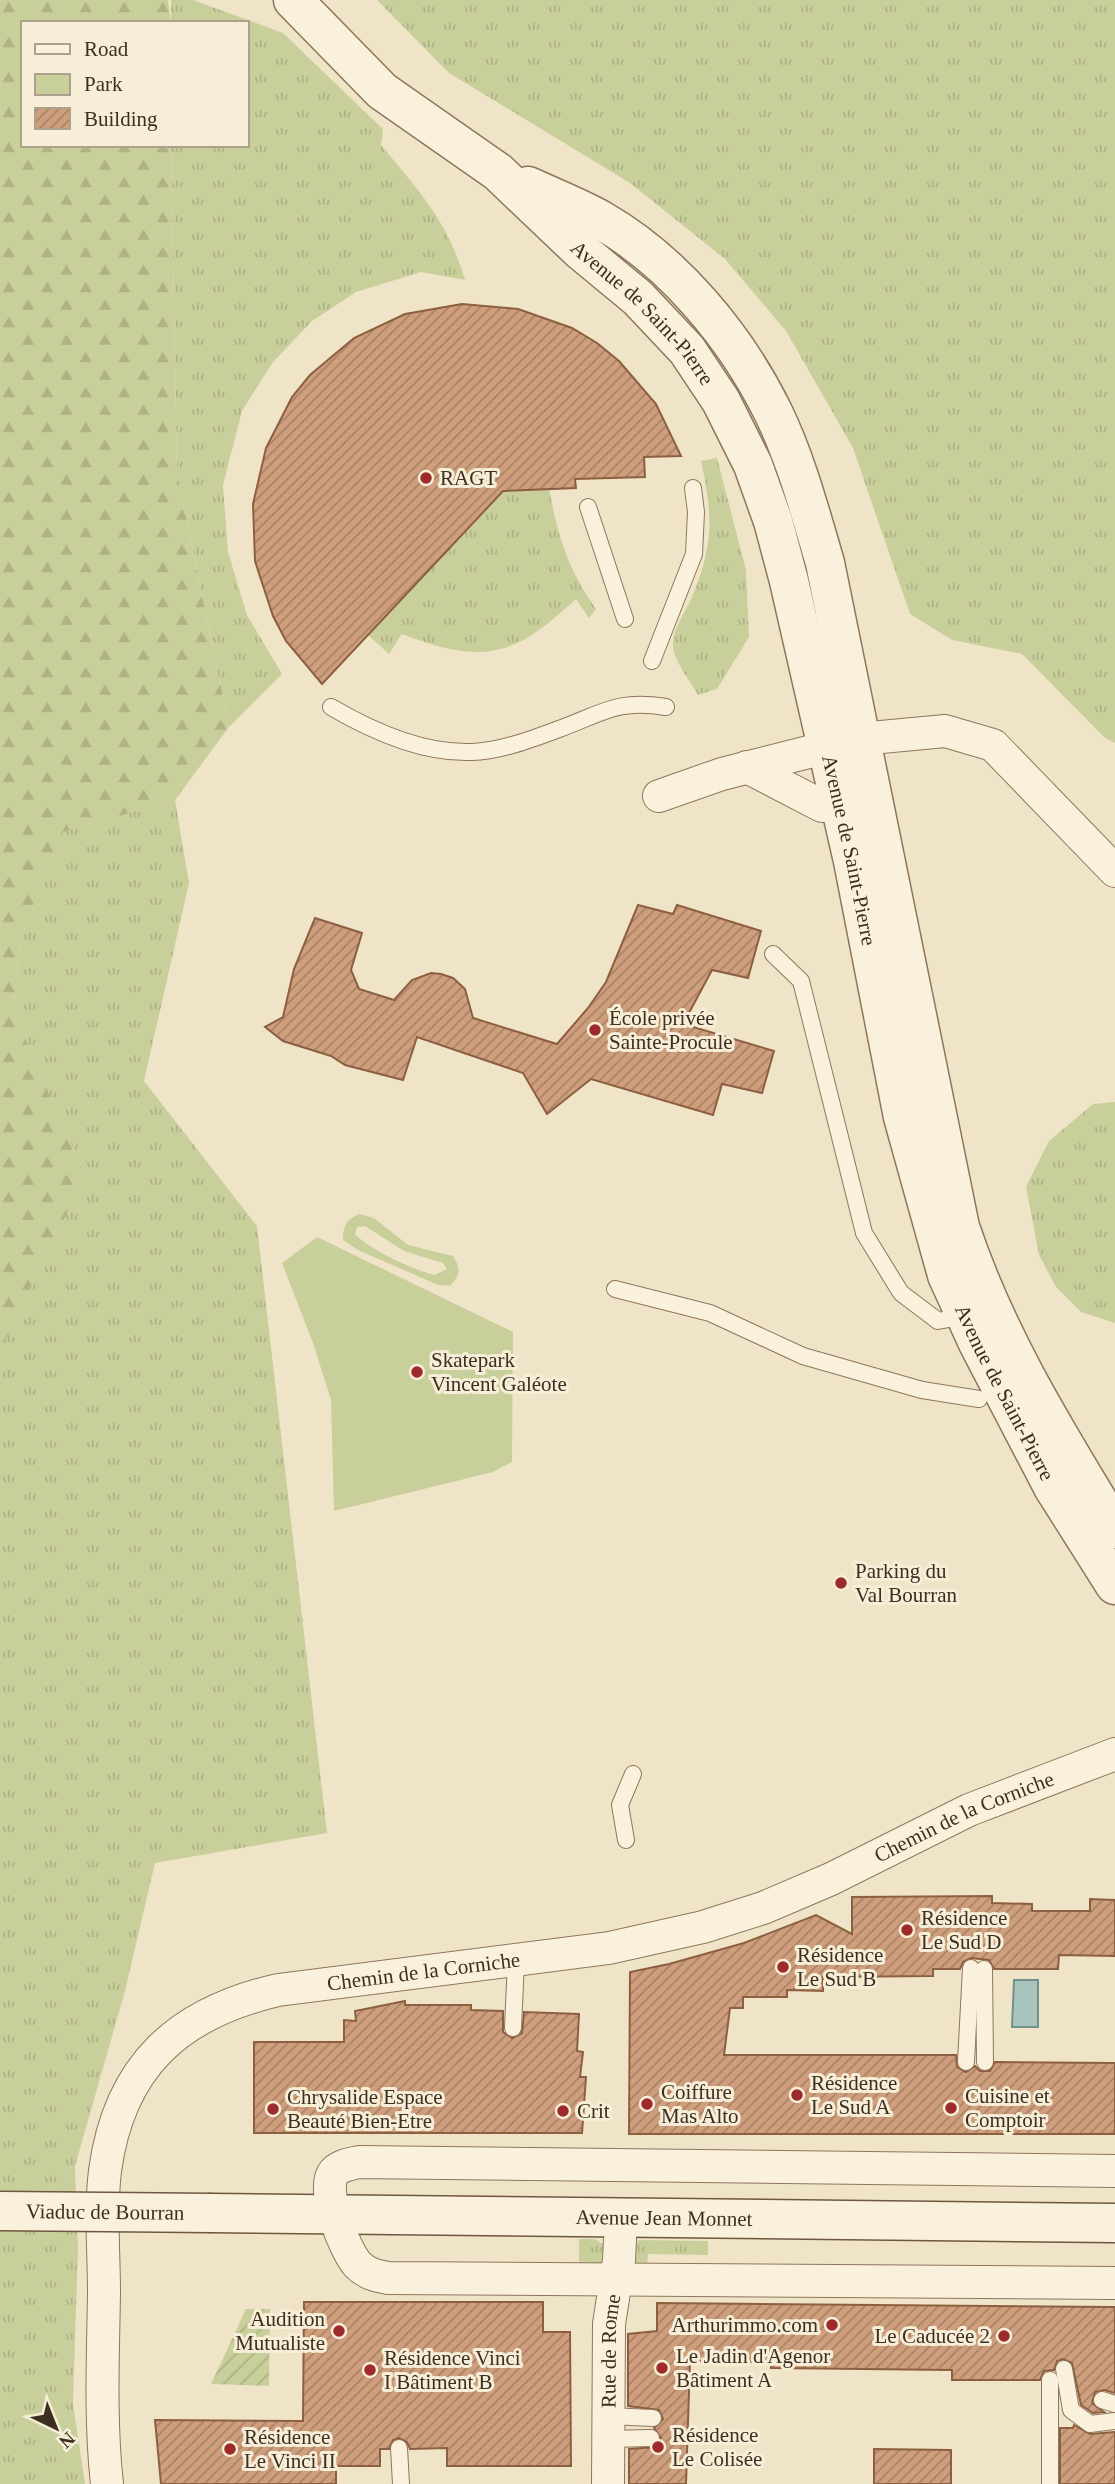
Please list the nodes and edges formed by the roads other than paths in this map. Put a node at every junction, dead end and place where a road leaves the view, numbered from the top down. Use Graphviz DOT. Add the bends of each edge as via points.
graph roads {
  1 [pos="293,0"];
  2 [pos="498,172"];
  3 [pos="753,466"];
  4 [pos="694,488"];
  5 [pos="587,507"];
  6 [pos="792,529"];
  7 [pos="805,550"];
  8 [pos="625,619"];
  9 [pos="652,661"];
  10 [pos="331,707"];
  11 [pos="666,707"];
  12 [pos="844,743"];
  13 [pos="747,766"];
  14 [pos="659,796"];
  15 [pos="856,798"];
  16 [pos="1115,870"];
  17 [pos="773,954"];
  18 [pos="615,1289"];
  19 [pos="965,1315"];
  20 [pos="979,1399"];
  21 [pos="1115,1530"];
  22 [pos="1115,1586"];
  23 [pos="1115,1754"];
  24 [pos="633,1774"];
  25 [pos="626,1840"];
  26 [pos="516,1960"];
  27 [pos="513,2028"];
  28 [pos="966,2062"];
  29 [pos="985,2062"];
  30 [pos="1115,2171"];
  31 [pos="0,2211"];
  32 [pos="212,2213"];
  33 [pos="334,2217"];
  34 [pos="621,2219"];
  35 [pos="1115,2223"];
  36 [pos="615,2279"];
  37 [pos="1115,2283"];
  38 [pos="1064,2368"];
  39 [pos="1050,2380"];
  40 [pos="653,2418"];
  41 [pos="1115,2421"];
  42 [pos="608,2427"];
  43 [pos="651,2438"];
  44 [pos="399,2448"];
  45 [pos="107,2484"];
  46 [pos="401,2484"];
  47 [pos="608,2484"];
  48 [pos="1050,2484"];
  1 -- 2 [label="street, Avenue de Saint-Pierre" via="382,91"];
  2 -- 3 [label="street, Avenue de Saint-Pierre" via="638,298 687,351 721,401"];
  2 -- 12 [label="street, Avenue de Saint-Pierre" via="602,221 656,261 707,311 744,363 773,411 825,563"];
  3 -- 6 [label="lane"];
  3 -- 12 [label="street, Avenue de Saint-Pierre"];
  4 -- 9 [label="lane" via="694,554"];
  5 -- 8 [label="lane"];
  7 -- 12 [label="lane"];
  10 -- 11 [label="lane" via="368,729 472,752 509,746 610,707 641,703"];
  12 -- 13 [label="street"];
  12 -- 15 [label="street, Avenue de Saint-Pierre"];
  12 -- 16 [label="street" via="945,732 993,745"];
  13 -- 14 [label="street"];
  13 -- 15 [label="street" via="822,806"];
  15 -- 19 [label="street, Avenue de Saint-Pierre" via="903,1117 947,1275"];
  15 -- 21 [label="street, Avenue de Saint-Pierre" via="898,924 960,1227 976,1275 1035,1396"];
  17 -- 19 [label="lane" via="801,981 864,1233 901,1293 938,1321"];
  18 -- 20 [label="lane" via="710,1313 803,1356 922,1390"];
  19 -- 22 [label="street, Avenue de Saint-Pierre" via="1053,1487"];
  23 -- 26 [label="street, Chemin de la Corniche" via="969,1810 764,1908 639,1942"];
  24 -- 25 [label="lane" via="620,1805"];
  26 -- 27 [label="lane"];
  26 -- 45 [label="street, Chemin de la Corniche" via="278,1990 240,1999 173,2036 145,2063 121,2102 105,2171 103,2422"];
  28 -- 29 [label="lane" via="978,1969"];
  30 -- 33 [label="street" via="359,2162 333,2173 329,2182"];
  31 -- 32 [label="street, Viaduc de Bourran, bridge"];
  32 -- 33 [label="street, Avenue Jean Monnet"];
  33 -- 34 [label="street, Avenue Jean Monnet"];
  33 -- 36 [label="street" via="351,2257 373,2275"];
  34 -- 35 [label="street, Avenue Jean Monnet"];
  34 -- 36 [label="street, Rue de Rome"];
  36 -- 37 [label="street"];
  36 -- 42 [label="street, Rue de Rome" via="609,2324"];
  38 -- 41 [label="lane" via="1071,2410 1090,2424"];
  39 -- 48 [label="lane"];
  40 -- 42 [label="lane"];
  42 -- 43 [label="lane"];
  42 -- 47 [label="street, Rue de Rome"];
  44 -- 46 [label="lane"];
}
